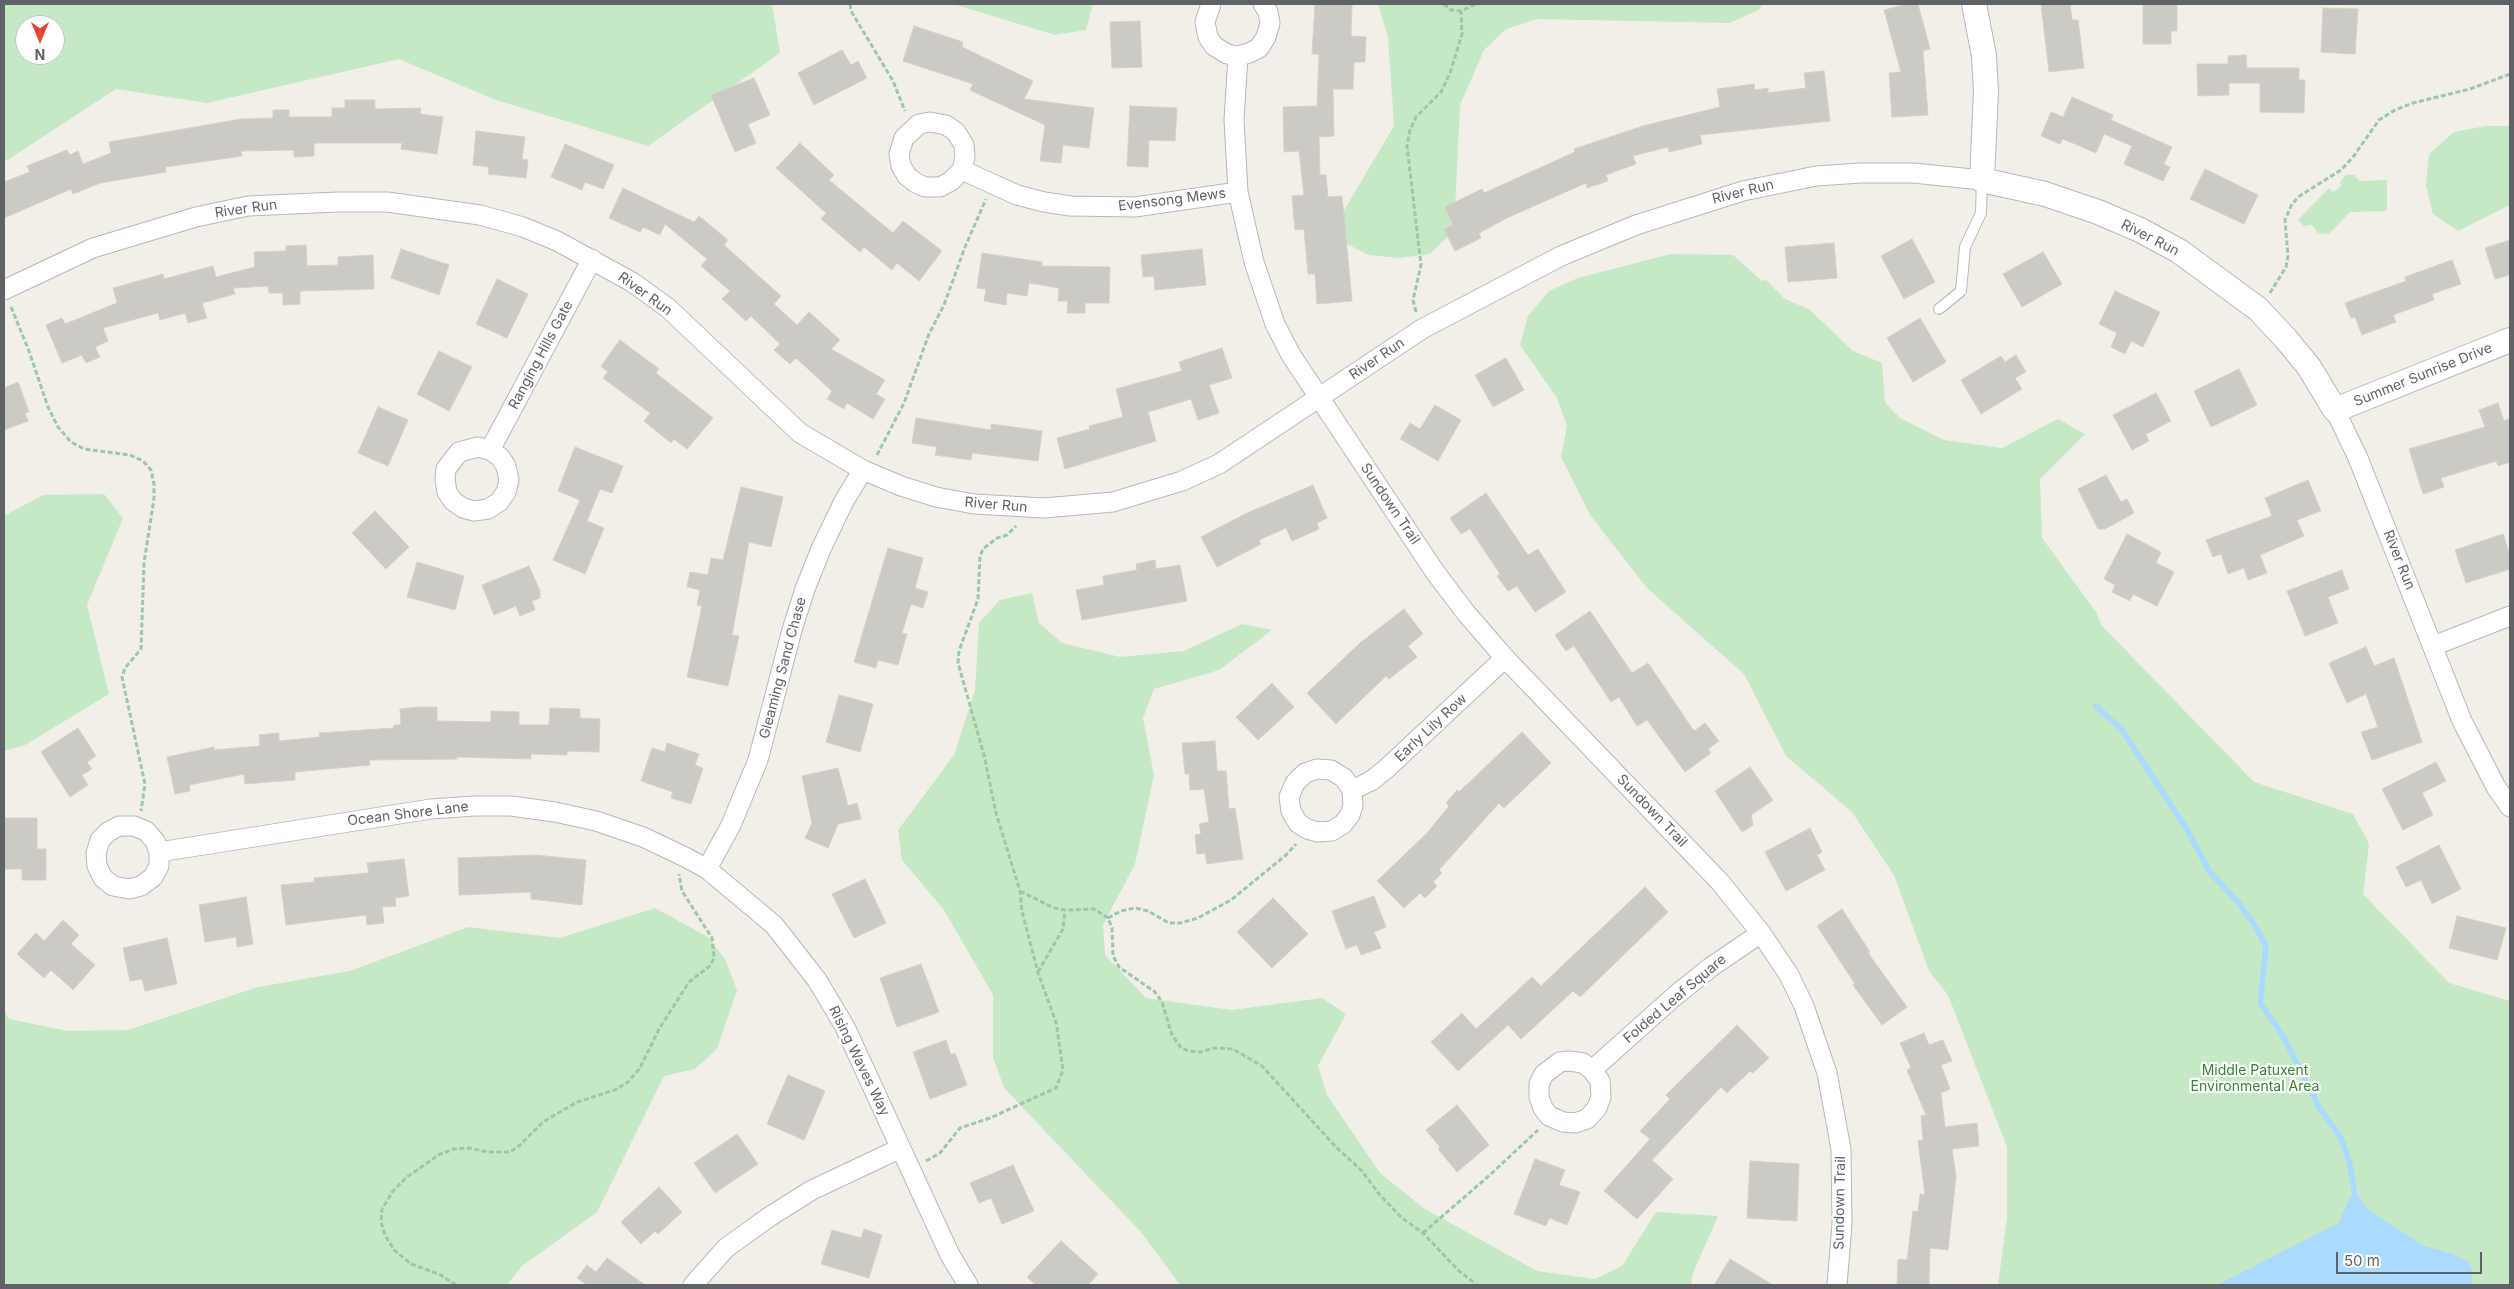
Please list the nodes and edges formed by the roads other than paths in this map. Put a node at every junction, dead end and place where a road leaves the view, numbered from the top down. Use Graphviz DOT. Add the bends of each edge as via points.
graph roads {
  1 [pos="1212,4"];
  2 [pos="1263,4"];
  3 [pos="1974,4"];
  4 [pos="1238,56"];
  5 [pos="962,170"];
  6 [pos="1982,180"];
  7 [pos="1238,192"];
  8 [pos="592,259"];
  9 [pos="4,290"];
  10 [pos="1939,309"];
  11 [pos="2510,340"];
  12 [pos="1319,398"];
  13 [pos="2335,410"];
  14 [pos="490,450"];
  15 [pos="866,471"];
  16 [pos="2510,616"];
  17 [pos="2433,646"];
  18 [pos="1505,658"];
  19 [pos="1352,790"];
  20 [pos="2510,807"];
  21 [pos="159,852"];
  22 [pos="707,869"];
  23 [pos="1761,933"];
  24 [pos="1592,1070"];
  25 [pos="901,1148"];
  26 [pos="693,1285"];
  27 [pos="968,1285"];
  28 [pos="1837,1285"];
  1 -- 4 [label="street" via="1205,22 1208,37 1214,46"];
  2 -- 4 [label="street" via="1270,23 1266,37 1259,48"];
  3 -- 6 [label="street" via="1984,56 1986,91"];
  4 -- 7 [label="street, Sundown Trail" via="1234,120"];
  5 -- 5 [label="street" via="964,145 956,132 946,125 930,122 912,129 904,138 900,154 902,166 907,176 926,187 952,181"];
  5 -- 7 [label="street, Evensong Mews" via="993,185 1044,202 1100,208 1135,207"];
  6 -- 10 [label="lane" via="1981,213 1965,247 1961,291"];
  6 -- 12 [label="street, River Run" via="1913,173 1816,176 1743,191 1636,225 1561,256 1422,329"];
  6 -- 13 [label="street, River Run" via="2045,194 2140,230 2179,251 2258,309 2308,367"];
  7 -- 12 [label="street, Sundown Trail" via="1254,262 1275,324"];
  8 -- 9 [label="street, River Run" via="523,227 480,215 387,202 298,203 248,206 142,231 93,248"];
  8 -- 14 [label="street, Ranging Hills Gate"];
  8 -- 15 [label="street, River Run" via="668,308 800,433"];
  11 -- 13 [label="street, Summer Sunrise Drive"];
  12 -- 15 [label="street, River Run" via="1219,464 1182,481 1113,502 1044,508 974,504 936,497"];
  12 -- 18 [label="street, Sundown Trail" via="1435,572"];
  13 -- 17 [label="street, River Run" via="2358,458"];
  15 -- 22 [label="street, Gleaming Sand Chase" via="844,501 808,581 758,760 732,826"];
  16 -- 17 [label="street"];
  17 -- 20 [label="street, River Run" via="2473,744"];
  18 -- 19 [label="street, Early Lily Row" via="1386,769"];
  18 -- 23 [label="street, Sundown Trail" via="1720,882"];
  19 -- 19 [label="street" via="1350,815 1332,831 1307,829 1298,823 1291,811 1290,797 1295,783 1305,773 1317,769 1331,770 1344,778"];
  21 -- 21 [label="street" via="146,831 134,826 119,826 100,840 97,866 103,878 114,886 129,889 142,886 153,877 159,866"];
  21 -- 22 [label="street, Ocean Shore Lane" via="431,809 510,806 596,821 643,838"];
  22 -- 25 [label="street, Rising Waves Way" via="774,925 817,980 845,1028"];
  23 -- 24 [label="street, Folded Leaf Square" via="1676,995"];
  23 -- 28 [label="street, Sundown Trail" via="1789,975 1804,1006 1827,1073 1836,1112 1843,1184"];
  24 -- 24 [label="street" via="1600,1081 1602,1096 1597,1108 1587,1118 1575,1123 1549,1116 1539,1097 1539,1084 1544,1074 1551,1067 1569,1060 1583,1063"];
  25 -- 26 [label="street" via="812,1190 768,1217 726,1248"];
  25 -- 27 [label="street, Rising Waves Way" via="950,1255"];
}
